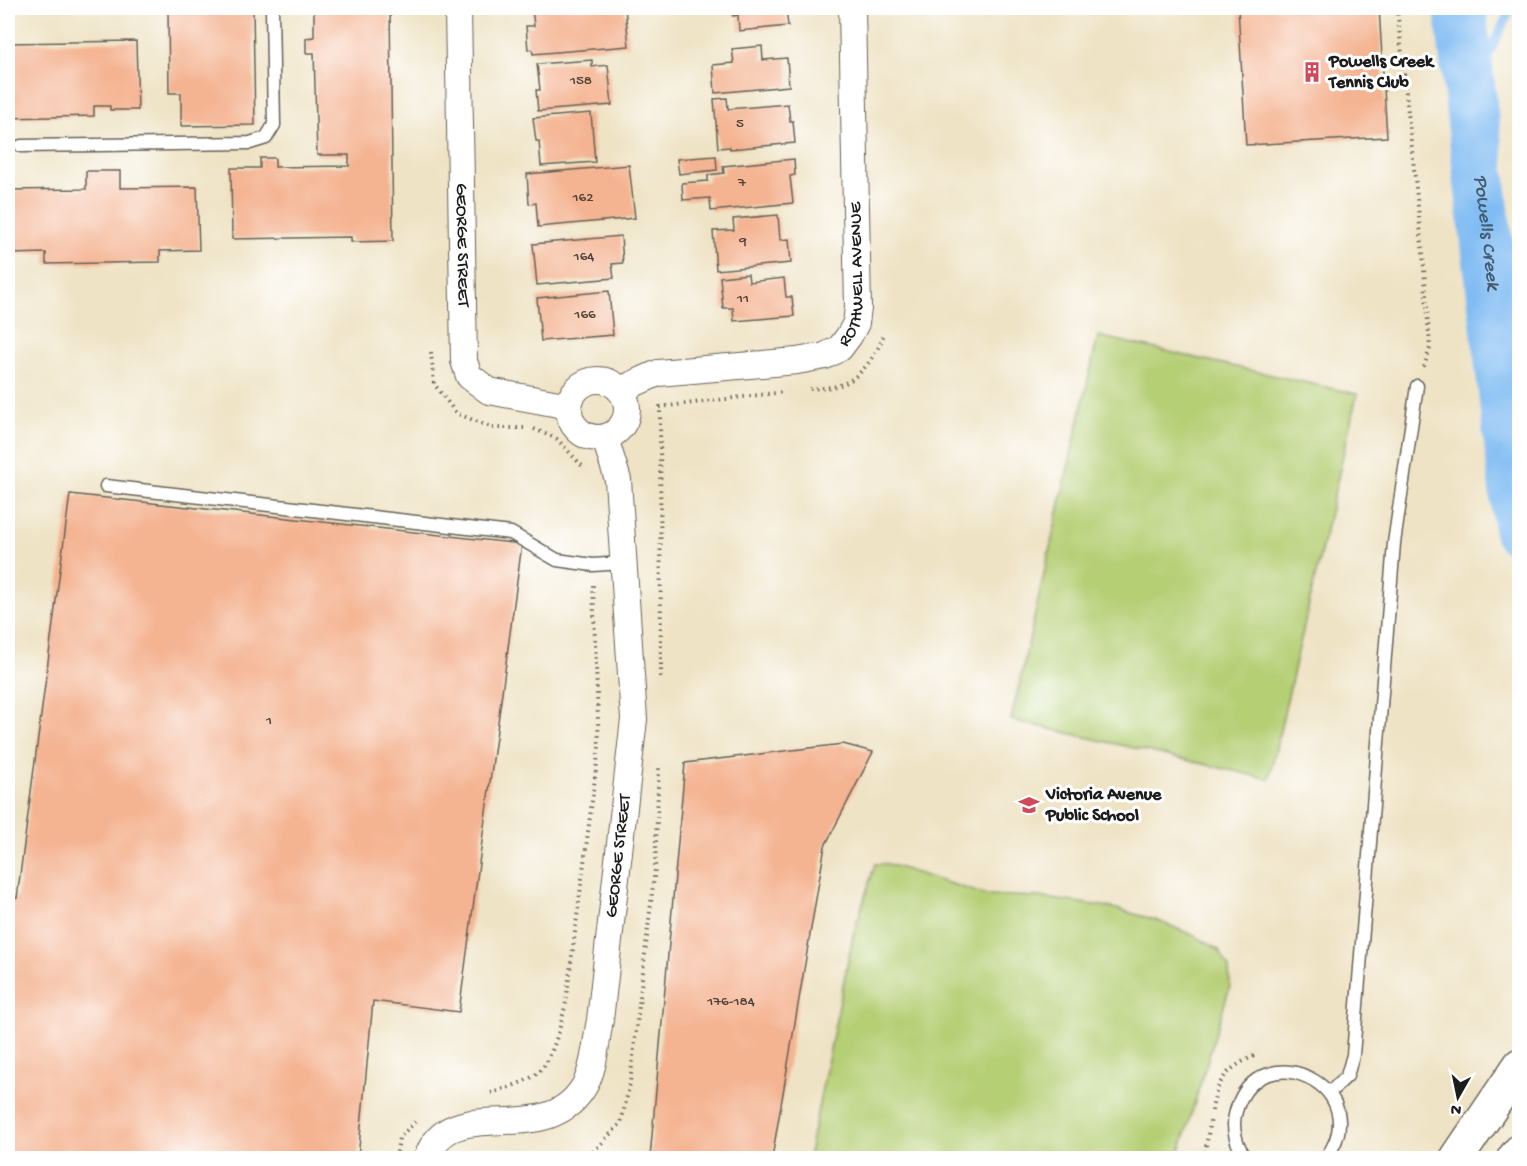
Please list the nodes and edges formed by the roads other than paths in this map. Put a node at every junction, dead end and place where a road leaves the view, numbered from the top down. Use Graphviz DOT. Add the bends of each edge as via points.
graph roads {
  1 [pos="272,8"];
  2 [pos="458,8"];
  3 [pos="852,8"];
  4 [pos="21,146"];
  5 [pos="1417,386"];
  6 [pos="620,390"];
  7 [pos="569,406"];
  8 [pos="605,438"];
  9 [pos="106,486"];
  10 [pos="622,563"];
  11 [pos="1520,1065"];
  12 [pos="1329,1093"];
  13 [pos="1520,1151"];
  14 [pos="427,1158"];
  15 [pos="1247,1158"];
  16 [pos="1326,1158"];
  17 [pos="1457,1158"];
  18 [pos="1514,1158"];
  1 -- 4 [label="lane" via="274,125 266,138 250,143"];
  2 -- 7 [label="street, GEORGE STREET" via="464,360 469,376 489,391"];
  3 -- 6 [label="street, ROTHWELL AVENUE" via="858,308 849,336 840,348 825,356 658,373"];
  5 -- 12 [label="lane" via="1394,543 1353,1055 1347,1076"];
  6 -- 7 [label="street" via="613,384 594,380 577,389"];
  6 -- 8 [label="street" via="626,398 627,418 615,434"];
  7 -- 8 [label="street" via="579,432"];
  8 -- 10 [label="street, GEORGE STREET" via="618,480"];
  9 -- 10 [label="lane" via="511,532 557,560 593,565"];
  10 -- 14 [label="street, GEORGE STREET" via="634,719 600,1020 591,1068 575,1096 557,1110 533,1120 457,1126 442,1135"];
  11 -- 17 [label="highway"];
  12 -- 15 [label="lane" via="1320,1083 1295,1072 1281,1071 1256,1081 1246,1090 1234,1115 1237,1142"];
  12 -- 16 [label="lane" via="1339,1119 1334,1146"];
  13 -- 18 [label="highway"];
}
